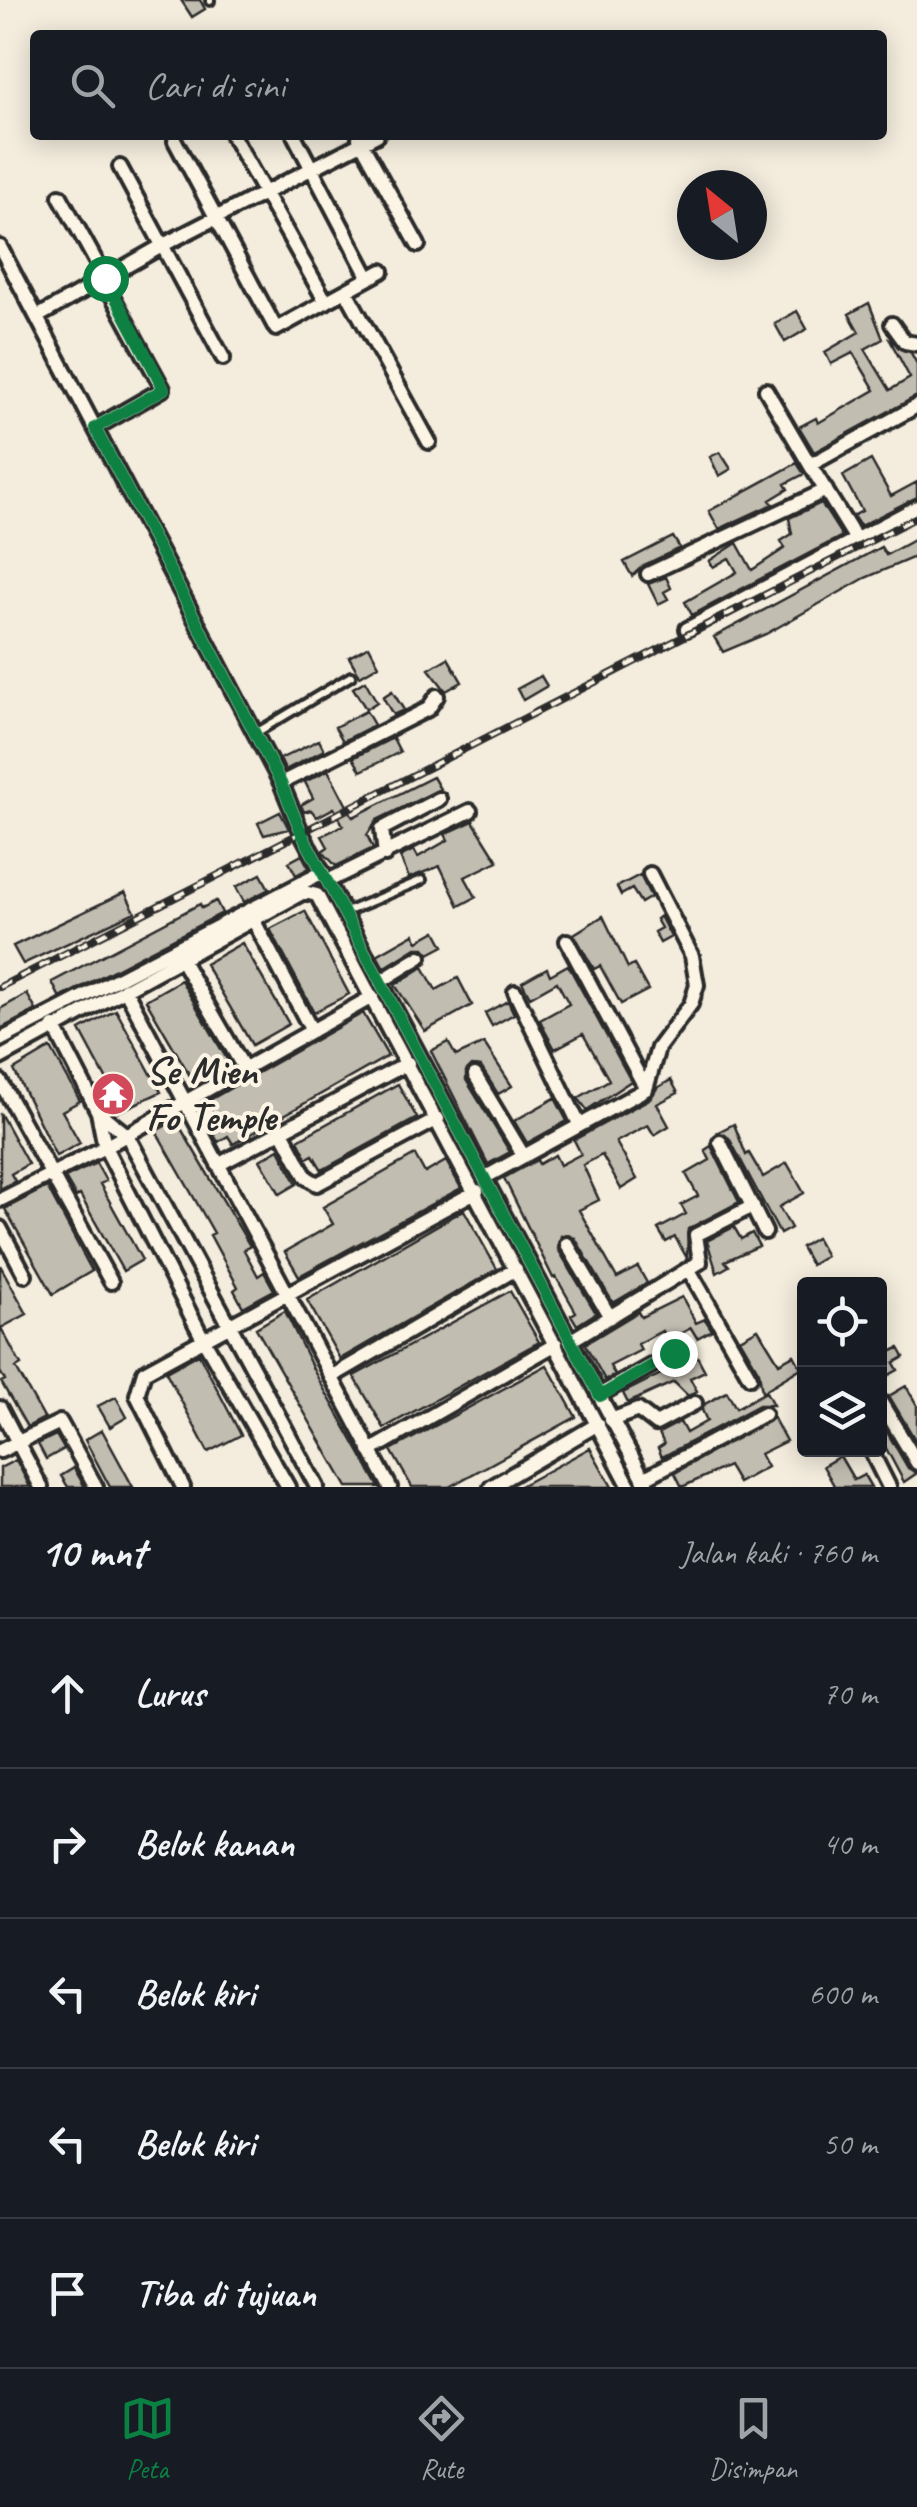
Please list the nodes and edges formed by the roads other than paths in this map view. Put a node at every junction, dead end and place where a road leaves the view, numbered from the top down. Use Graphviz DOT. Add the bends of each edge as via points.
graph roads {
  1 [pos="235,140"];
  2 [pos="297,140"];
  3 [pos="358,140"];
  4 [pos="361,140"];
  5 [pos="176,141"];
  6 [pos="120,167"];
  7 [pos="312,168"];
  8 [pos="265,193"];
  9 [pos="60,196"];
  10 [pos="216,218"];
  11 [pos="163,245"];
  12 [pos="418,245"];
  13 [pos="1,251"];
  14 [pos="382,271"];
  15 [pos="369,278"];
  16 [pos="104,279"];
  17 [pos="346,291"];
  18 [pos="326,302"];
  19 [pos="37,317"];
  20 [pos="892,324"];
  21 [pos="917,344"];
  22 [pos="222,358"];
  23 [pos="766,390"];
  24 [pos="917,406"];
  25 [pos="95,428"];
  26 [pos="429,442"];
  27 [pos="810,465"];
  28 [pos="826,490"];
  29 [pos="917,507"];
  30 [pos="857,541"];
  31 [pos="648,574"];
  32 [pos="687,629"];
  33 [pos="351,676"];
  34 [pos="437,696"];
  35 [pos="254,734"];
  36 [pos="281,783"];
  37 [pos="439,799"];
  38 [pos="470,811"];
  39 [pos="384,854"];
  40 [pos="650,874"];
  41 [pos="326,876"];
  42 [pos="422,880"];
  43 [pos="344,913"];
  44 [pos="254,921"];
  45 [pos="567,941"];
  46 [pos="420,957"];
  47 [pos="181,959"];
  48 [pos="380,982"];
  49 [pos="126,989"];
  50 [pos="514,992"];
  51 [pos="372,997"];
  52 [pos="54,1026"];
  53 [pos="312,1032"];
  54 [pos="0,1040"];
  55 [pos="0,1058"];
  56 [pos="408,1063"];
  57 [pos="245,1070"];
  58 [pos="475,1075"];
  59 [pos="0,1081"];
  60 [pos="646,1089"];
  61 [pos="186,1103"];
  62 [pos="98,1112"];
  63 [pos="438,1119"];
  64 [pos="579,1124"];
  65 [pos="282,1130"];
  66 [pos="128,1135"];
  67 [pos="720,1142"];
  68 [pos="106,1148"];
  69 [pos="523,1155"];
  70 [pos="218,1165"];
  71 [pos="53,1174"];
  72 [pos="484,1178"];
  73 [pos="477,1191"];
  74 [pos="0,1200"];
  75 [pos="753,1206"];
  76 [pos="0,1228"];
  77 [pos="765,1232"];
  78 [pos="568,1244"];
  79 [pos="516,1270"];
  80 [pos="689,1270"];
  81 [pos="25,1275"];
  82 [pos="111,1282"];
  83 [pos="286,1292"];
  84 [pos="610,1317"];
  85 [pos="228,1323"];
  86 [pos="202,1337"];
  87 [pos="570,1341"];
  88 [pos="556,1344"];
  89 [pos="674,1353"];
  90 [pos="330,1377"];
  91 [pos="750,1377"];
  92 [pos="600,1396"];
  93 [pos="695,1403"];
  94 [pos="0,1408"];
  95 [pos="887,1413"];
  96 [pos="764,1414"];
  97 [pos="604,1422"];
  98 [pos="18,1442"];
  99 [pos="370,1451"];
  100 [pos="0,1452"];
  101 [pos="874,1457"];
  102 [pos="917,1463"];
  103 [pos="645,1483"];
  104 [pos="887,1486"];
  105 [pos="41,1487"];
  106 [pos="96,1487"];
  107 [pos="183,1487"];
  108 [pos="288,1487"];
  109 [pos="317,1487"];
  110 [pos="390,1487"];
  111 [pos="491,1487"];
  112 [pos="630,1487"];
  1 -- 8 [label="street"];
  2 -- 7 [label="street"];
  3 -- 7 [label="street"];
  4 -- 12 [label="street"];
  5 -- 10 [label="street"];
  6 -- 11 [label="street"];
  7 -- 8 [label="street"];
  7 -- 15 [label="street"];
  8 -- 10 [label="street"];
  8 -- 18 [label="street"];
  9 -- 16 [label="street"];
  10 -- 11 [label="street"];
  10 -- 18 [label="street" via="276,329"];
  11 -- 16 [label="street"];
  11 -- 22 [label="street"];
  13 -- 19 [label="street"];
  14 -- 15 [label="street"];
  15 -- 17 [label="street"];
  16 -- 19 [label="street"];
  16 -- 25 [label="street" via="164,389"];
  17 -- 18 [label="street"];
  17 -- 26 [label="street"];
  19 -- 25 [label="street"];
  20 -- 21 [label="street" via="906,342"];
  23 -- 27 [label="street"];
  24 -- 27 [label="street"];
  25 -- 35 [label="street"];
  27 -- 28 [label="street"];
  28 -- 30 [label="street"];
  28 -- 31 [label="street"];
  29 -- 30 [label="street"];
  30 -- 32 [label="street"];
  33 -- 35 [label="lane"];
  34 -- 36 [label="street" via="428,709"];
  35 -- 36 [label="street"];
  36 -- 41 [label="street"];
  37 -- 39 [label="street" via="382,829"];
  38 -- 39 [label="street"];
  39 -- 41 [label="street"];
  40 -- 60 [label="street" via="692,956 696,985 691,1004 658,1048"];
  41 -- 43 [label="street"];
  41 -- 54 [label="street"];
  42 -- 43 [label="lane"];
  43 -- 48 [label="street"];
  44 -- 47 [label="street"];
  44 -- 51 [label="street" via="304,892 317,895"];
  44 -- 53 [label="street"];
  45 -- 60 [label="street"];
  46 -- 48 [label="street"];
  47 -- 49 [label="street"];
  47 -- 57 [label="street"];
  48 -- 72 [label="street"];
  49 -- 52 [label="street"];
  49 -- 61 [label="street"];
  50 -- 64 [label="street"];
  51 -- 53 [label="street"];
  51 -- 56 [label="street"];
  52 -- 55 [label="street"];
  52 -- 62 [label="street"];
  53 -- 57 [label="street"];
  56 -- 63 [label="street"];
  56 -- 65 [label="street"];
  57 -- 61 [label="street"];
  58 -- 69 [label="street"];
  59 -- 71 [label="street"];
  60 -- 64 [label="street"];
  61 -- 66 [label="street"];
  61 -- 70 [label="street"];
  62 -- 66 [label="street"];
  62 -- 68 [label="street"];
  63 -- 65 [label="street" via="317,1184 306,1177"];
  63 -- 73 [label="street"];
  64 -- 69 [label="street"];
  65 -- 70 [label="street"];
  66 -- 68 [label="street"];
  66 -- 85 [label="street"];
  67 -- 75 [label="street"];
  68 -- 71 [label="street"];
  68 -- 86 [label="street"];
  69 -- 72 [label="street"];
  70 -- 83 [label="street"];
  71 -- 74 [label="street"];
  71 -- 82 [label="street"];
  72 -- 87 [label="street"];
  73 -- 79 [label="street"];
  73 -- 83 [label="street"];
  75 -- 77 [label="street"];
  75 -- 80 [label="street" via="696,1235 702,1260"];
  76 -- 81 [label="street"];
  78 -- 84 [label="street"];
  79 -- 88 [label="street"];
  79 -- 90 [label="street"];
  80 -- 84 [label="street"];
  80 -- 91 [label="street"];
  83 -- 85 [label="street"];
  83 -- 90 [label="street"];
  84 -- 87 [label="street"];
  85 -- 86 [label="street"];
  85 -- 109 [label="street"];
  86 -- 107 [label="street" via="144,1372 137,1388"];
  86 -- 108 [label="street"];
  87 -- 92 [label="street"];
  88 -- 97 [label="street"];
  88 -- 99 [label="street"];
  89 -- 92 [label="street"];
  90 -- 99 [label="street"];
  92 -- 97 [label="street"];
  93 -- 97 [label="street" via="656,1424 636,1410"];
  94 -- 98 [label="street"];
  95 -- 102 [label="street"];
  96 -- 103 [label="street"];
  97 -- 103 [label="street"];
  97 -- 111 [label="street"];
  97 -- 112 [label="street"];
  98 -- 100 [label="street"];
  98 -- 105 [label="street"];
  98 -- 106 [label="street" via="62,1423"];
  99 -- 110 [label="street"];
  101 -- 104 [label="street"];
}
